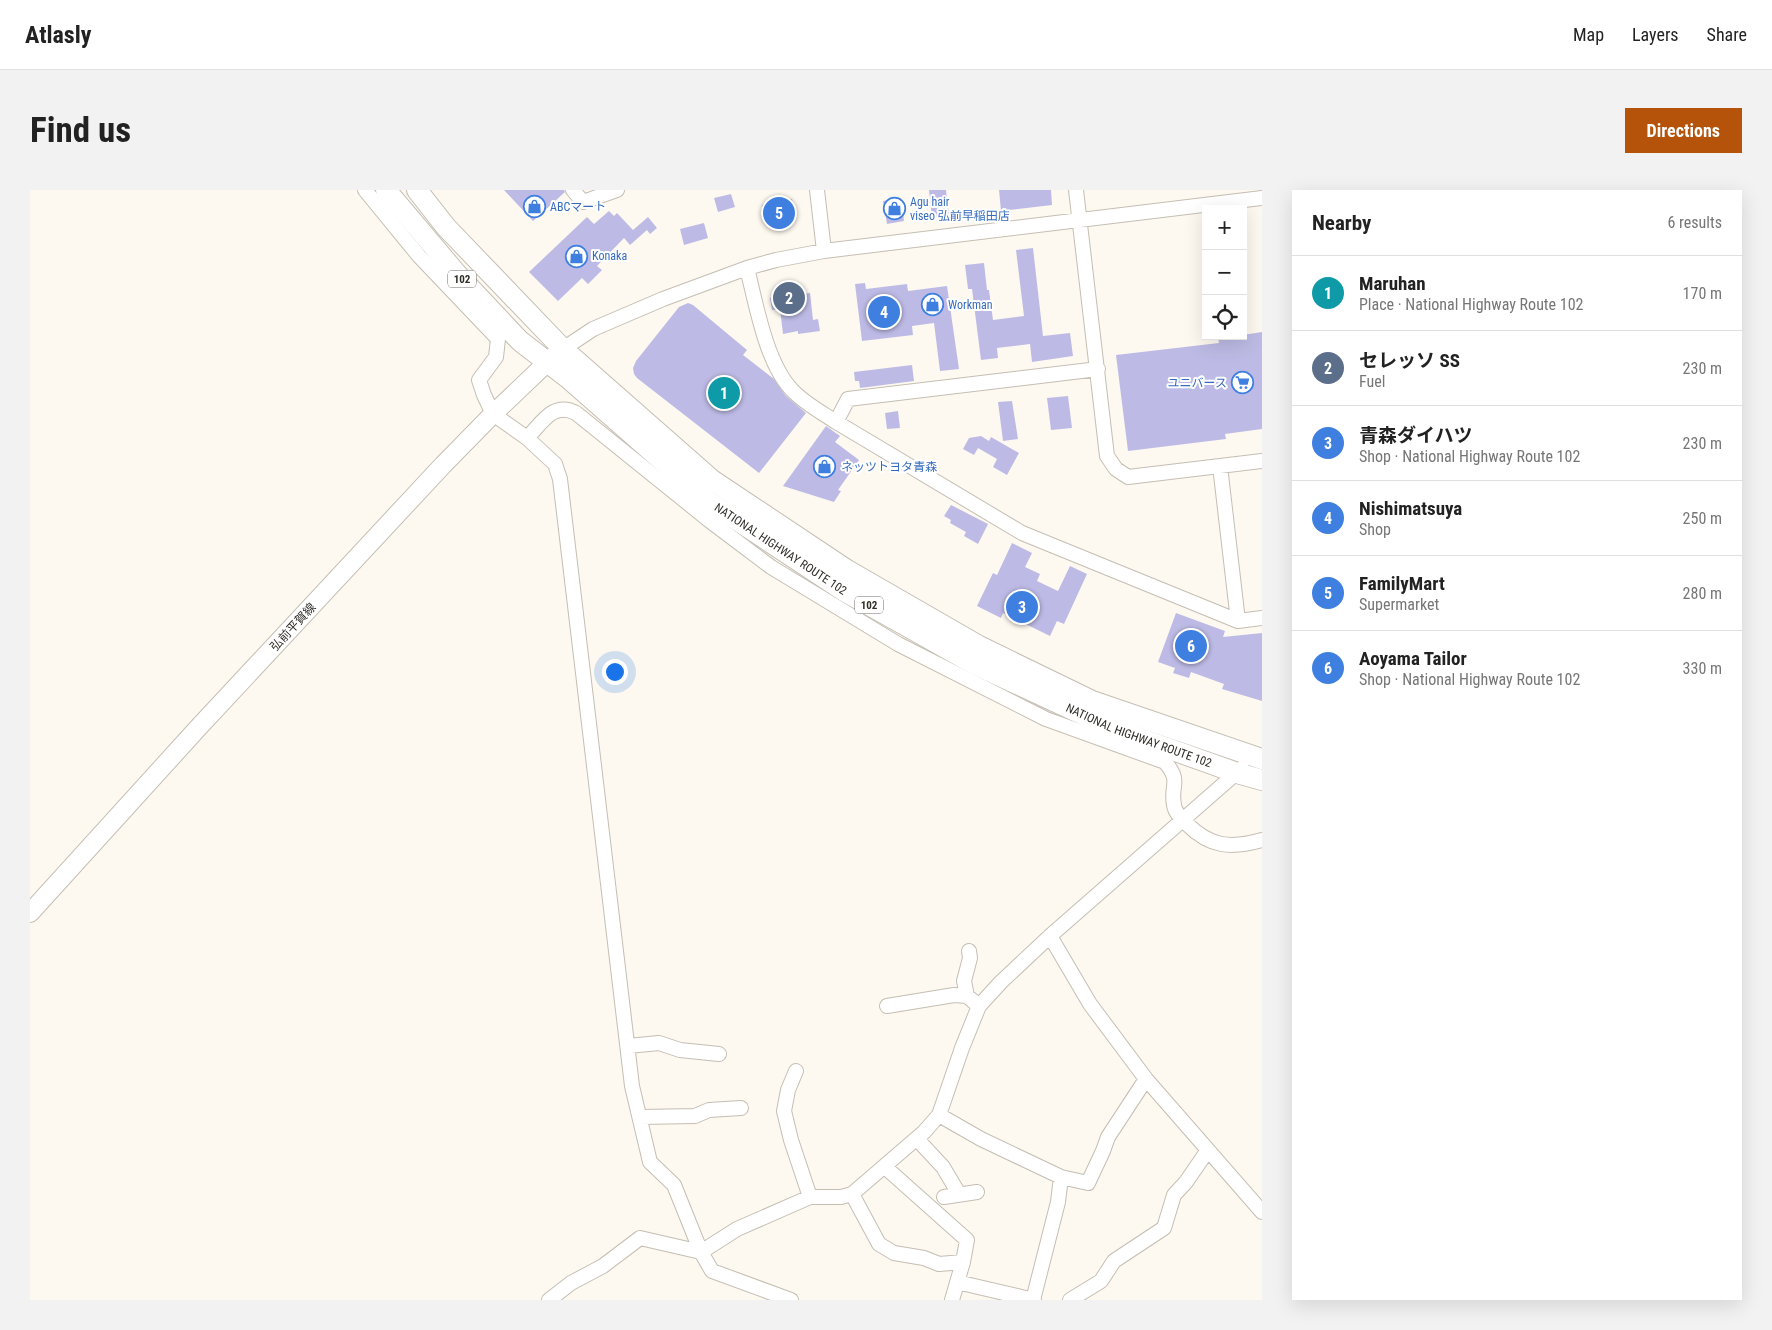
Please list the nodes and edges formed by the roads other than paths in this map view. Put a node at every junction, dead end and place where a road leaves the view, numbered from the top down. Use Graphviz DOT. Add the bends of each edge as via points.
graph roads {
  1 [pos="365,190"];
  2 [pos="386,190"];
  3 [pos="417,190"];
  4 [pos="573,190"];
  5 [pos="617,190"];
  6 [pos="817,190"];
  7 [pos="1076,190"];
  8 [pos="1262,198"];
  9 [pos="1080,220"];
  10 [pos="824,251"];
  11 [pos="747,268"];
  12 [pos="563,349"];
  13 [pos="547,361"];
  14 [pos="1098,369"];
  15 [pos="493,414"];
  16 [pos="836,422"];
  17 [pos="527,438"];
  18 [pos="1262,461"];
  19 [pos="1220,466"];
  20 [pos="1262,618"];
  21 [pos="1238,621"];
  22 [pos="1259,756"];
  23 [pos="1237,773"];
  24 [pos="1262,780"];
  25 [pos="1182,820"];
  26 [pos="1262,840"];
  27 [pos="30,913"];
  28 [pos="1050,936"];
  29 [pos="969,951"];
  30 [pos="967,996"];
  31 [pos="887,1006"];
  32 [pos="979,1006"];
  33 [pos="628,1046"];
  34 [pos="719,1054"];
  35 [pos="796,1071"];
  36 [pos="1146,1079"];
  37 [pos="741,1108"];
  38 [pos="939,1115"];
  39 [pos="640,1117"];
  40 [pos="917,1139"];
  41 [pos="1208,1150"];
  42 [pos="885,1167"];
  43 [pos="1061,1178"];
  44 [pos="977,1192"];
  45 [pos="852,1194"];
  46 [pos="959,1194"];
  47 [pos="944,1196"];
  48 [pos="810,1197"];
  49 [pos="1262,1212"];
  50 [pos="701,1252"];
  51 [pos="963,1262"];
  52 [pos="957,1282"];
  53 [pos="549,1300"];
  54 [pos="791,1300"];
  55 [pos="952,1300"];
  56 [pos="1033,1300"];
  57 [pos="1070,1300"];
  1 -- 15 [label="street" via="419,256 498,339 496,357 480,380"];
  2 -- 13 [label="highway, NATIONAL HIGHWAY ROUTE 102 / 102" via="520,341"];
  3 -- 12 [label="highway, NATIONAL HIGHWAY ROUTE 102 / 102" via="446,227"];
  4 -- 5 [label="street" via="583,202"];
  6 -- 10 [label="street"];
  7 -- 9 [label="street"];
  8 -- 9 [label="street"];
  9 -- 10 [label="street"];
  9 -- 14 [label="street"];
  10 -- 11 [label="street"];
  11 -- 12 [label="street" via="627,313 593,329"];
  11 -- 16 [label="street" via="766,341 779,371 792,391"];
  12 -- 13 [label="main road, 弘前平賀線"];
  12 -- 22 [label="highway, NATIONAL HIGHWAY ROUTE 102 / 102" via="712,480 847,570 979,646 1092,701"];
  13 -- 15 [label="main road, 弘前平賀線"];
  13 -- 23 [label="highway, NATIONAL HIGHWAY ROUTE 102 / 102" via="708,501 844,591 993,673 1114,729"];
  14 -- 16 [label="street" via="848,399"];
  14 -- 19 [label="street" via="1108,456 1116,469 1128,476"];
  15 -- 17 [label="street"];
  15 -- 27 [label="main road, 弘前平賀線" via="197,729"];
  16 -- 21 [label="street" via="1022,533"];
  17 -- 25 [label="street" via="551,413 559,408 568,408 771,567 898,644 1046,719 1164,762 1176,780 1173,804"];
  17 -- 33 [label="street" via="555,464 560,479"];
  18 -- 19 [label="street"];
  19 -- 21 [label="street"];
  20 -- 21 [label="street"];
  22 -- 23 [label="street"];
  23 -- 24 [label="highway, NATIONAL HIGHWAY ROUTE 102 / 102"];
  23 -- 25 [label="street"];
  25 -- 26 [label="street" via="1197,835 1226,846"];
  25 -- 28 [label="street"];
  28 -- 32 [label="street"];
  28 -- 36 [label="street" via="1090,1004"];
  29 -- 30 [label="street" via="964,980"];
  30 -- 31 [label="street" via="954,995"];
  30 -- 32 [label="street"];
  32 -- 38 [label="street"];
  33 -- 34 [label="street" via="658,1043 680,1050"];
  33 -- 39 [label="street" via="632,1086"];
  35 -- 48 [label="street" via="784,1111"];
  36 -- 41 [label="street"];
  36 -- 43 [label="street" via="1108,1137 1088,1183"];
  37 -- 39 [label="street" via="708,1110 695,1116"];
  38 -- 40 [label="street"];
  38 -- 43 [label="street"];
  39 -- 50 [label="street" via="650,1162 674,1185"];
  40 -- 42 [label="street"];
  40 -- 46 [label="street" via="943,1167"];
  41 -- 49 [label="street"];
  41 -- 57 [label="street" via="1174,1195 1164,1228 1114,1261 1101,1281"];
  42 -- 45 [label="street"];
  42 -- 51 [label="street" via="967,1240"];
  43 -- 56 [label="street"];
  44 -- 46 [label="street"];
  45 -- 48 [label="street"];
  45 -- 51 [label="street" via="879,1244 894,1253 939,1264"];
  46 -- 47 [label="street"];
  48 -- 50 [label="street" via="737,1230"];
  50 -- 53 [label="street" via="640,1238"];
  50 -- 54 [label="street" via="712,1271"];
  51 -- 52 [label="street"];
  52 -- 55 [label="street"];
  52 -- 56 [label="street"];
}
